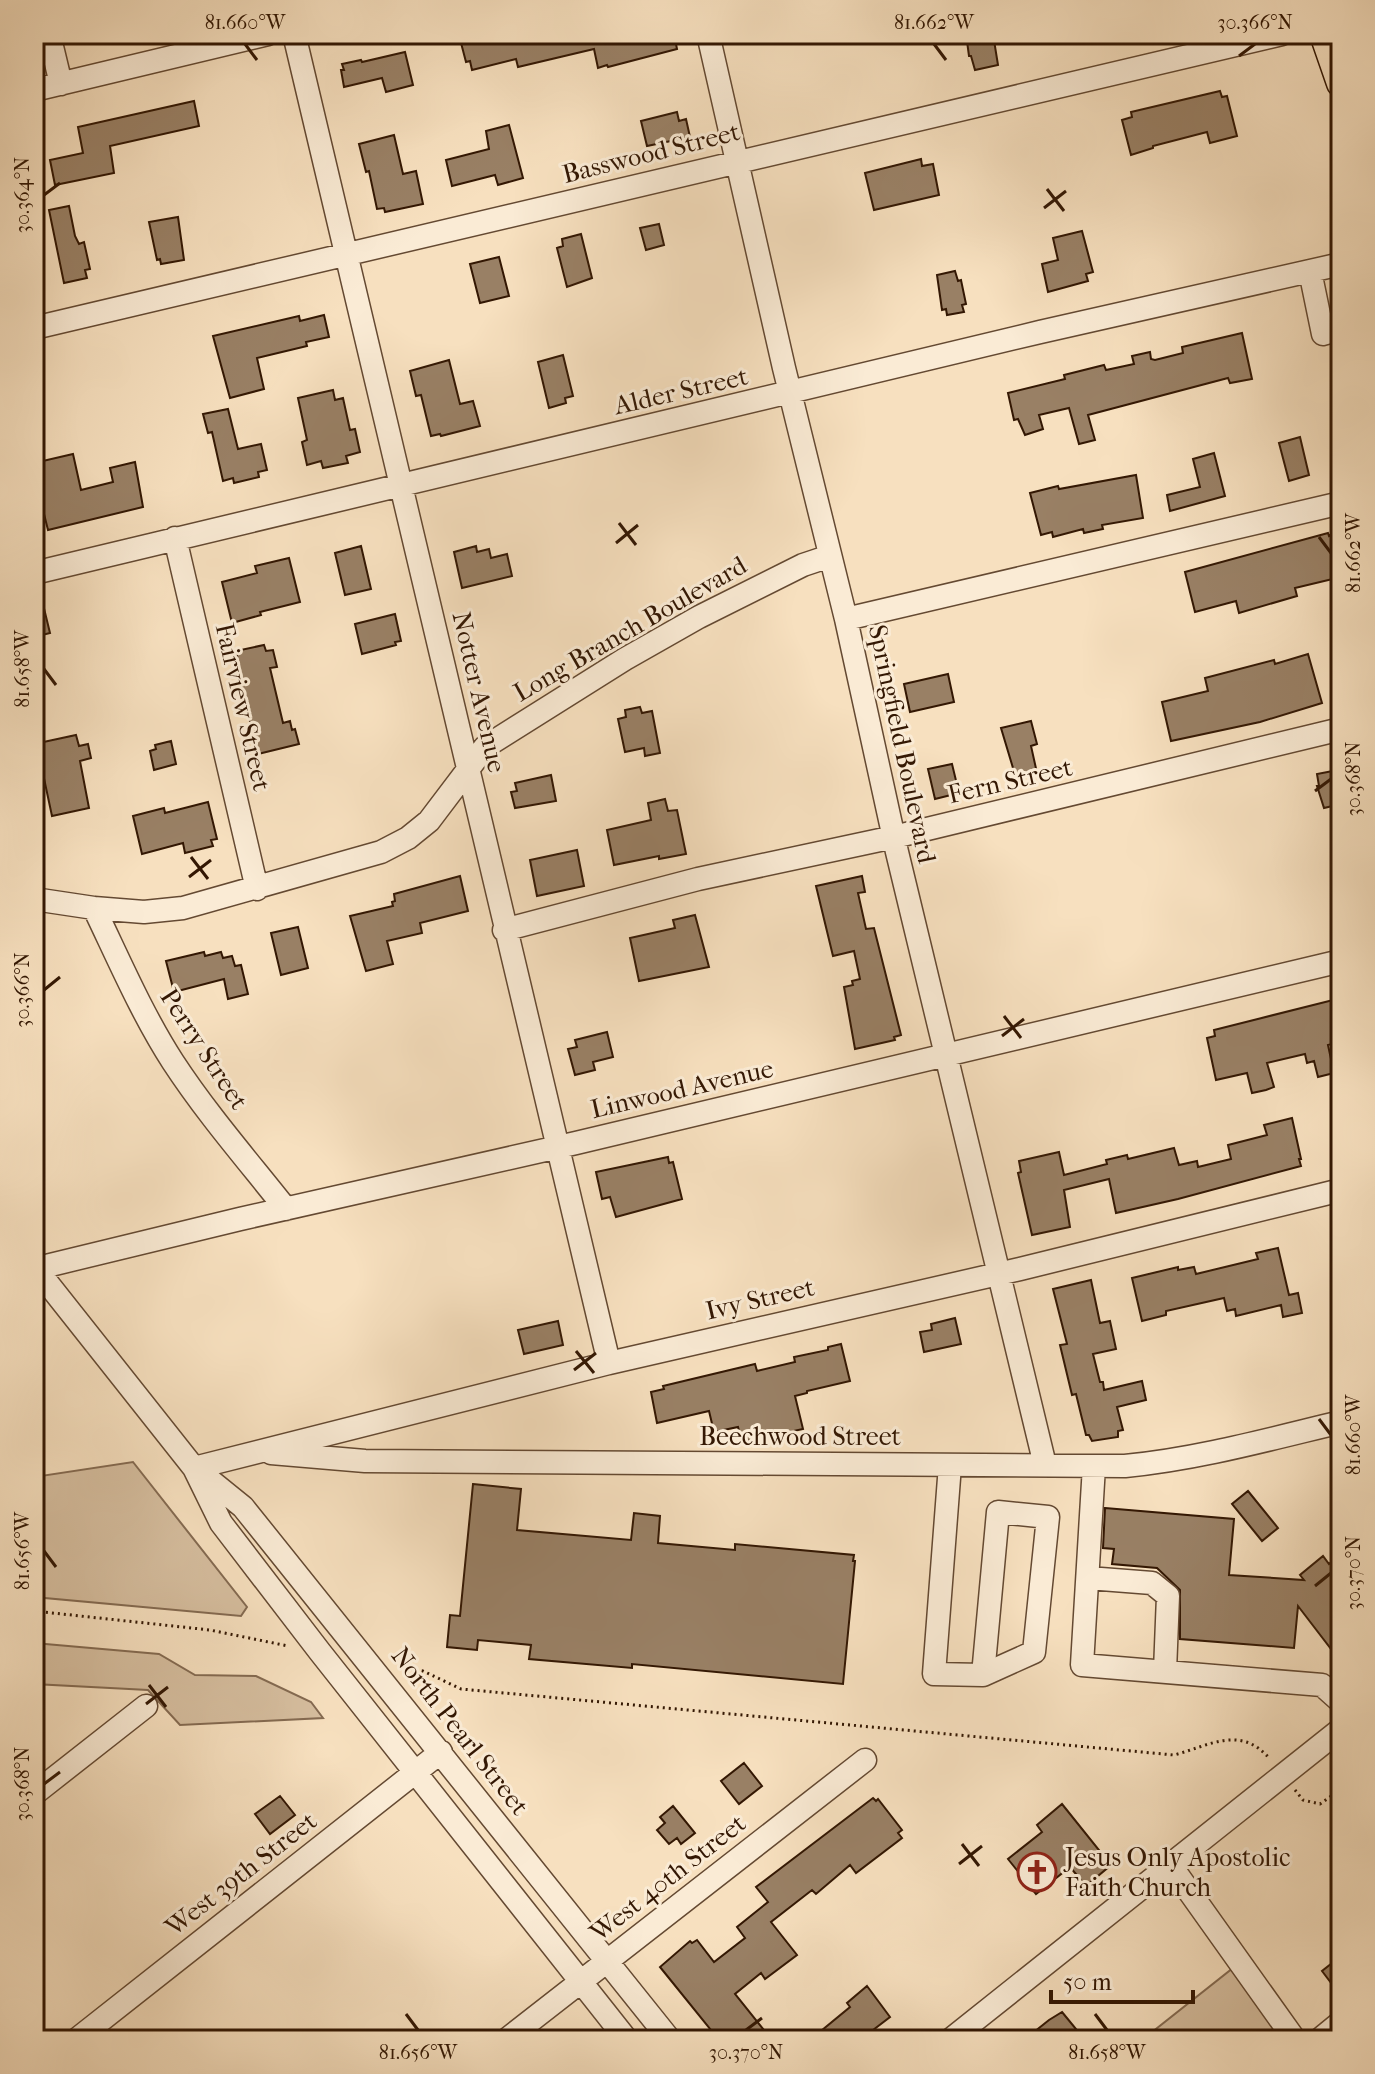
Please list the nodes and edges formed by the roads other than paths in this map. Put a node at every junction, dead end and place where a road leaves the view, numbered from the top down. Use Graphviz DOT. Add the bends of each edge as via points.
graph roads {
  1 [pos="49,34"];
  2 [pos="268,34"];
  3 [pos="294,34"];
  4 [pos="708,34"];
  5 [pos="1282,34"];
  6 [pos="1324,34"];
  7 [pos="1341,83"];
  8 [pos="61,84"];
  9 [pos="34,90"];
  10 [pos="737,163"];
  11 [pos="347,255"];
  12 [pos="1341,264"];
  13 [pos="1310,271"];
  14 [pos="34,328"];
  15 [pos="1341,329"];
  16 [pos="791,394"];
  17 [pos="400,485"];
  18 [pos="1341,503"];
  19 [pos="175,538"];
  20 [pos="830,556"];
  21 [pos="34,573"];
  22 [pos="846,619"];
  23 [pos="1341,729"];
  24 [pos="468,766"];
  25 [pos="894,837"];
  26 [pos="257,889"];
  27 [pos="34,899"];
  28 [pos="94,908"];
  29 [pos="504,930"];
  30 [pos="1341,961"];
  31 [pos="946,1055"];
  32 [pos="558,1147"];
  33 [pos="1341,1190"];
  34 [pos="286,1209"];
  35 [pos="35,1268"];
  36 [pos="999,1274"];
  37 [pos="609,1363"];
  38 [pos="1341,1422"];
  39 [pos="254,1451"];
  40 [pos="950,1465"];
  41 [pos="1045,1465"];
  42 [pos="1094,1466"];
  43 [pos="194,1468"];
  44 [pos="1088,1578"];
  45 [pos="1165,1671"];
  46 [pos="983,1675"];
  47 [pos="1341,1702"];
  48 [pos="146,1706"];
  49 [pos="1341,1729"];
  50 [pos="441,1752"];
  51 [pos="865,1760"];
  52 [pos="415,1773"];
  53 [pos="34,1794"];
  54 [pos="1169,1863"];
  55 [pos="607,1961"];
  56 [pos="581,1982"];
  57 [pos="1341,2022"];
  58 [pos="954,2039"];
  59 [pos="76,2040"];
  60 [pos="506,2040"];
  61 [pos="627,2040"];
  62 [pos="670,2040"];
  63 [pos="1295,2040"];
  64 [pos="1319,2040"];
  1 -- 8 [label="street"];
  2 -- 8 [label="street"];
  3 -- 11 [label="street, Notter Avenue"];
  4 -- 10 [label="street, Springfield Boulevard"];
  5 -- 10 [label="street, Basswood Street"];
  6 -- 7 [label="main road"];
  8 -- 9 [label="street"];
  10 -- 11 [label="street, Basswood Street"];
  10 -- 16 [label="street, Springfield Boulevard"];
  11 -- 14 [label="street, Basswood Street"];
  11 -- 17 [label="street, Notter Avenue"];
  12 -- 13 [label="street, Alder Street"];
  13 -- 15 [label="street" via="1323,334"];
  13 -- 16 [label="street, Alder Street"];
  16 -- 17 [label="street, Alder Street"];
  16 -- 20 [label="street, Springfield Boulevard"];
  17 -- 19 [label="street, Alder Street"];
  17 -- 24 [label="street, Notter Avenue"];
  18 -- 22 [label="street"];
  19 -- 21 [label="street, Alder Street"];
  19 -- 26 [label="street, Fairview Street"];
  20 -- 22 [label="street, Springfield Boulevard"];
  20 -- 24 [label="street, Long Branch Boulevard" via="738,597 625,659 485,747"];
  22 -- 25 [label="street, Springfield Boulevard"];
  23 -- 25 [label="street, Fern Street"];
  24 -- 26 [label="street, Long Branch Boulevard" via="429,821 408,838 381,852"];
  24 -- 29 [label="street, Notter Avenue"];
  25 -- 29 [label="street, Fern Street" via="698,879"];
  25 -- 31 [label="street, Springfield Boulevard"];
  26 -- 28 [label="street, Long Branch Boulevard" via="183,908"];
  27 -- 28 [label="street, Long Branch Boulevard"];
  28 -- 34 [label="street, Perry Street" via="172,1060"];
  29 -- 32 [label="street, Notter Avenue"];
  30 -- 31 [label="street, Linwood Avenue"];
  31 -- 32 [label="street, Linwood Avenue"];
  31 -- 36 [label="street, Springfield Boulevard"];
  32 -- 34 [label="street, Linwood Avenue"];
  32 -- 37 [label="street, Notter Avenue"];
  33 -- 36 [label="street, Ivy Street"];
  34 -- 35 [label="street, Linwood Avenue"];
  35 -- 43 [label="street, North Pearl Street"];
  36 -- 37 [label="street, Ivy Street"];
  36 -- 41 [label="street, Springfield Boulevard"];
  37 -- 39 [label="street, Ivy Street"];
  38 -- 42 [label="street, Beechwood Street" via="1158,1463"];
  39 -- 40 [label="street, Beechwood Street" via="365,1461"];
  39 -- 43 [label="street, Ivy Street"];
  40 -- 41 [label="street, Beechwood Street"];
  40 -- 46 [label="street" via="934,1674"];
  41 -- 42 [label="street, Beechwood Street"];
  42 -- 44 [label="street"];
  43 -- 50 [label="street, North Pearl Street" via="243,1507"];
  43 -- 52 [label="street, North Pearl Street" via="221,1523"];
  44 -- 45 [label="street" via="1152,1583 1168,1596"];
  44 -- 45 [label="street" via="1082,1665"];
  45 -- 47 [label="street" via="1322,1685"];
  46 -- 46 [label="street" via="998,1512 1048,1517 1034,1652"];
  48 -- 53 [label="street"];
  49 -- 54 [label="street"];
  50 -- 52 [label="street, West 39th Street"];
  50 -- 55 [label="street, North Pearl Street"];
  51 -- 55 [label="street, West 40th Street"];
  52 -- 56 [label="street, North Pearl Street"];
  52 -- 59 [label="street, West 39th Street"];
  54 -- 58 [label="street"];
  54 -- 63 [label="street"];
  55 -- 56 [label="street, West 40th Street"];
  55 -- 62 [label="street, North Pearl Street"];
  56 -- 60 [label="street, West 40th Street"];
  56 -- 61 [label="street, North Pearl Street"];
  57 -- 64 [label="street"];
}
